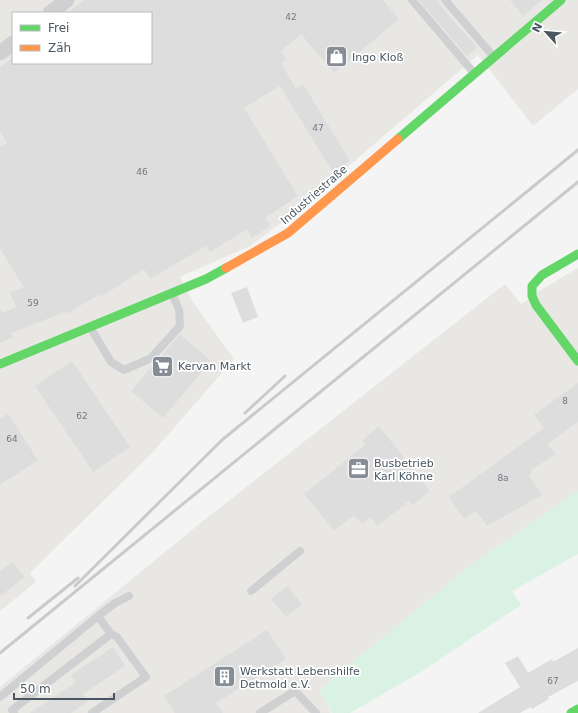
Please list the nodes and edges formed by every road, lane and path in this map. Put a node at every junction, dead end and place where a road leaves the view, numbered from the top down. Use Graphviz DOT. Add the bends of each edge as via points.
graph roads {
  1 [pos="67,0"];
  2 [pos="412,0"];
  3 [pos="445,0"];
  4 [pos="560,0"];
  5 [pos="51,12"];
  6 [pos="12,44"];
  7 [pos="0,54"];
  8 [pos="493,56"];
  9 [pos="474,73"];
  10 [pos="578,254"];
  11 [pos="171,293"];
  12 [pos="90,326"];
  13 [pos="578,361"];
  14 [pos="0,364"];
  15 [pos="300,551"];
  16 [pos="251,591"];
  17 [pos="129,596"];
  18 [pos="98,616"];
  19 [pos="111,634"];
  20 [pos="0,697"];
  21 [pos="578,709"];
  22 [pos="14,713"];
  23 [pos="92,713"];
  24 [pos="260,713"];
  25 [pos="316,713"];
  26 [pos="571,713"];
  1 -- 5 [label="street"];
  2 -- 9 [label="lane"];
  3 -- 8 [label="lane"];
  4 -- 8 [label="street, Industriestraße"];
  6 -- 7 [label="street"];
  8 -- 9 [label="street, Industriestraße"];
  9 -- 11 [label="street, Industriestraße" via="288,234 206,279"];
  10 -- 13 [label="street" via="542,275 532,286 532,296 536,305"];
  11 -- 12 [label="street, Industriestraße"];
  11 -- 12 [label="lane" via="179,310 180,326 151,358 124,370 111,362"];
  12 -- 14 [label="street, Industriestraße"];
  15 -- 16 [label="lane"];
  17 -- 18 [label="lane" via="114,603"];
  18 -- 19 [label="lane"];
  18 -- 20 [label="lane"];
  19 -- 22 [label="lane" via="12,710"];
  19 -- 23 [label="lane" via="117,636 146,677"];
  21 -- 26 [label="street"];
  24 -- 25 [label="lane" via="295,690"];
}
